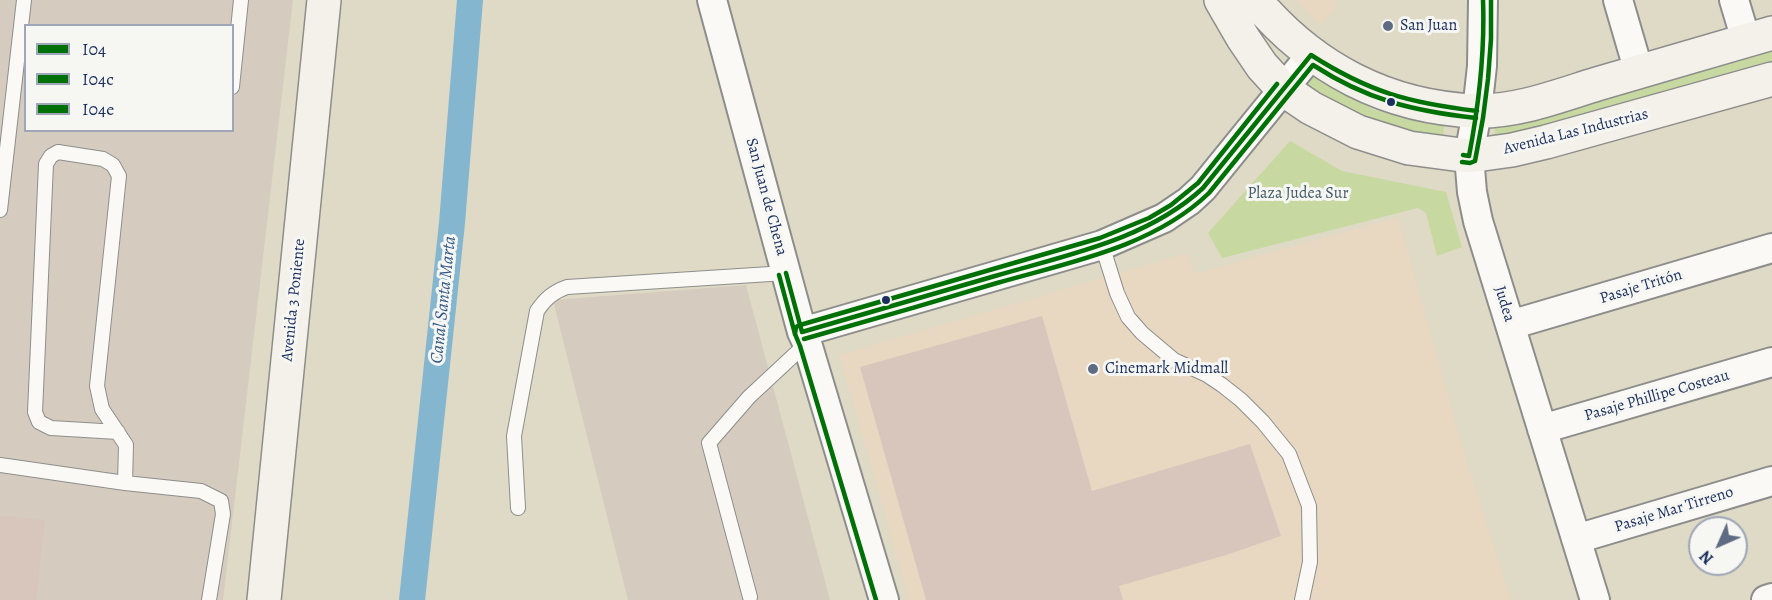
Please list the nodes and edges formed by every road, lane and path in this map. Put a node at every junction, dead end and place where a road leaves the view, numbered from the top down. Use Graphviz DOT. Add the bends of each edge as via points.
graph roads {
  1 [pos="24,0"];
  2 [pos="241,0"];
  3 [pos="324,0"];
  4 [pos="712,0"];
  5 [pos="1221,0"];
  6 [pos="1255,0"];
  7 [pos="1484,0"];
  8 [pos="1618,0"];
  9 [pos="1734,0"];
  10 [pos="1759,37"];
  11 [pos="1311,55"];
  12 [pos="234,68"];
  13 [pos="1639,72"];
  14 [pos="1772,79"];
  15 [pos="1283,89"];
  16 [pos="19,96"];
  17 [pos="1477,111"];
  18 [pos="1469,156"];
  19 [pos="0,210"];
  20 [pos="1102,245"];
  21 [pos="1772,248"];
  22 [pos="786,273"];
  23 [pos="1510,326"];
  24 [pos="805,337"];
  25 [pos="1772,362"];
  26 [pos="1542,429"];
  27 [pos="118,432"];
  28 [pos="0,465"];
  29 [pos="1772,481"];
  30 [pos="125,483"];
  31 [pos="518,508"];
  32 [pos="1576,539"];
  33 [pos="750,597"];
  34 [pos="1772,598"];
  35 [pos="209,600"];
  36 [pos="264,600"];
  37 [pos="884,600"];
  38 [pos="1302,600"];
  39 [pos="1594,600"];
  40 [pos="1766,600"];
  1 -- 16 [label="lane"];
  2 -- 12 [label="lane"];
  3 -- 36 [label="street, Avenida 3 Poniente"];
  4 -- 22 [label="street, San Juan de Chena"];
  5 -- 15 [label="street, Avenida Las Industrias" via="1262,66"];
  6 -- 11 [label="street"];
  7 -- 17 [label="street, Judea"];
  8 -- 13 [label="street"];
  9 -- 10 [label="street"];
  10 -- 13 [label="street"];
  11 -- 15 [label="street"];
  11 -- 17 [label="street" via="1353,81 1396,98"];
  13 -- 17 [label="street" via="1527,105"];
  14 -- 18 [label="street, Avenida Las Industrias" via="1546,142"];
  15 -- 18 [label="street, Avenida Las Industrias" via="1358,132 1409,148"];
  15 -- 20 [label="street" via="1189,201 1152,225"];
  16 -- 19 [label="lane"];
  17 -- 18 [label="street, Judea"];
  18 -- 23 [label="street, Judea" via="1474,207"];
  20 -- 24 [label="street"];
  20 -- 38 [label="lane" via="1117,293 1128,317 1142,333 1174,360 1232,392 1275,434 1289,454 1309,506 1310,562"];
  21 -- 23 [label="street, Pasaje Tritón"];
  22 -- 24 [label="street, San Juan de Chena"];
  22 -- 31 [label="lane" via="567,287 544,300 537,311 514,436"];
  23 -- 26 [label="street, Judea"];
  24 -- 33 [label="lane" via="709,443"];
  24 -- 37 [label="street, San Juan de Chena"];
  25 -- 26 [label="street, Pasaje Phillipe Costeau"];
  26 -- 32 [label="street, Judea"];
  27 -- 27 [label="lane" via="102,409 97,386 119,176 103,159 58,153 46,164 35,412 39,422 51,428"];
  27 -- 30 [label="lane" via="126,445"];
  28 -- 30 [label="lane"];
  29 -- 32 [label="street, Pasaje Mar Tirreno"];
  30 -- 35 [label="lane" via="201,491 221,501 224,514"];
  32 -- 39 [label="street, Judea"];
  34 -- 40 [label="street"];
}
